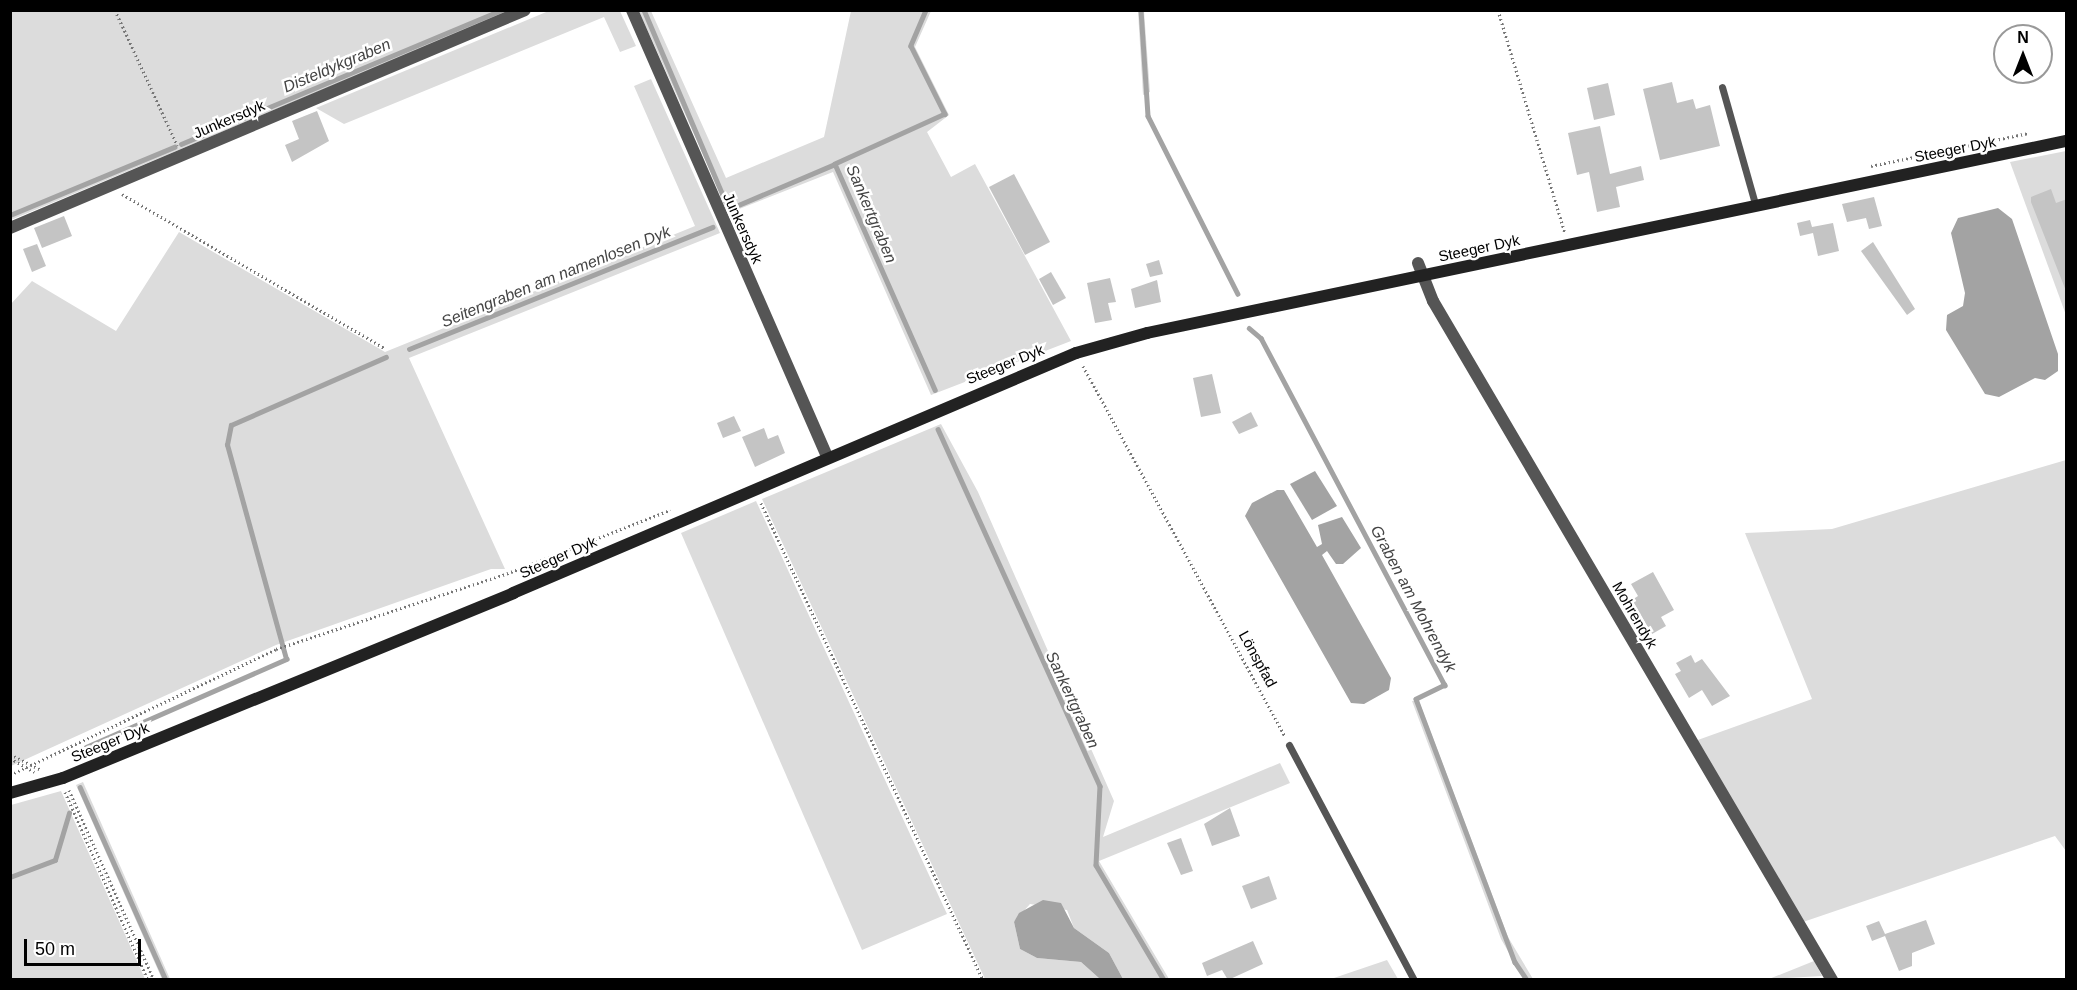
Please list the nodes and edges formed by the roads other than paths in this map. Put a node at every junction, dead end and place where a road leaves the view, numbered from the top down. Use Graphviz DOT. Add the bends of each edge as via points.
graph roads {
  1 [pos="525,10"];
  2 [pos="632,10"];
  3 [pos="1722,87"];
  4 [pos="2067,141"];
  5 [pos="1755,204"];
  6 [pos="10,228"];
  7 [pos="1420,269"];
  8 [pos="827,456"];
  9 [pos="1289,745"];
  10 [pos="10,793"];
  11 [pos="1414,980"];
  12 [pos="1832,980"];
  1 -- 6 [label="street, Junkersdyk"];
  2 -- 8 [label="street, Junkersdyk"];
  3 -- 5 [label="lane"];
  4 -- 5 [label="street, Steeger Dyk"];
  5 -- 7 [label="street, Steeger Dyk" via="1566,244"];
  7 -- 8 [label="street, Steeger Dyk" via="1077,353"];
  7 -- 12 [label="street, Mohrendyk"];
  8 -- 10 [label="street, Steeger Dyk" via="61,778"];
  9 -- 11 [label="lane"];
}
